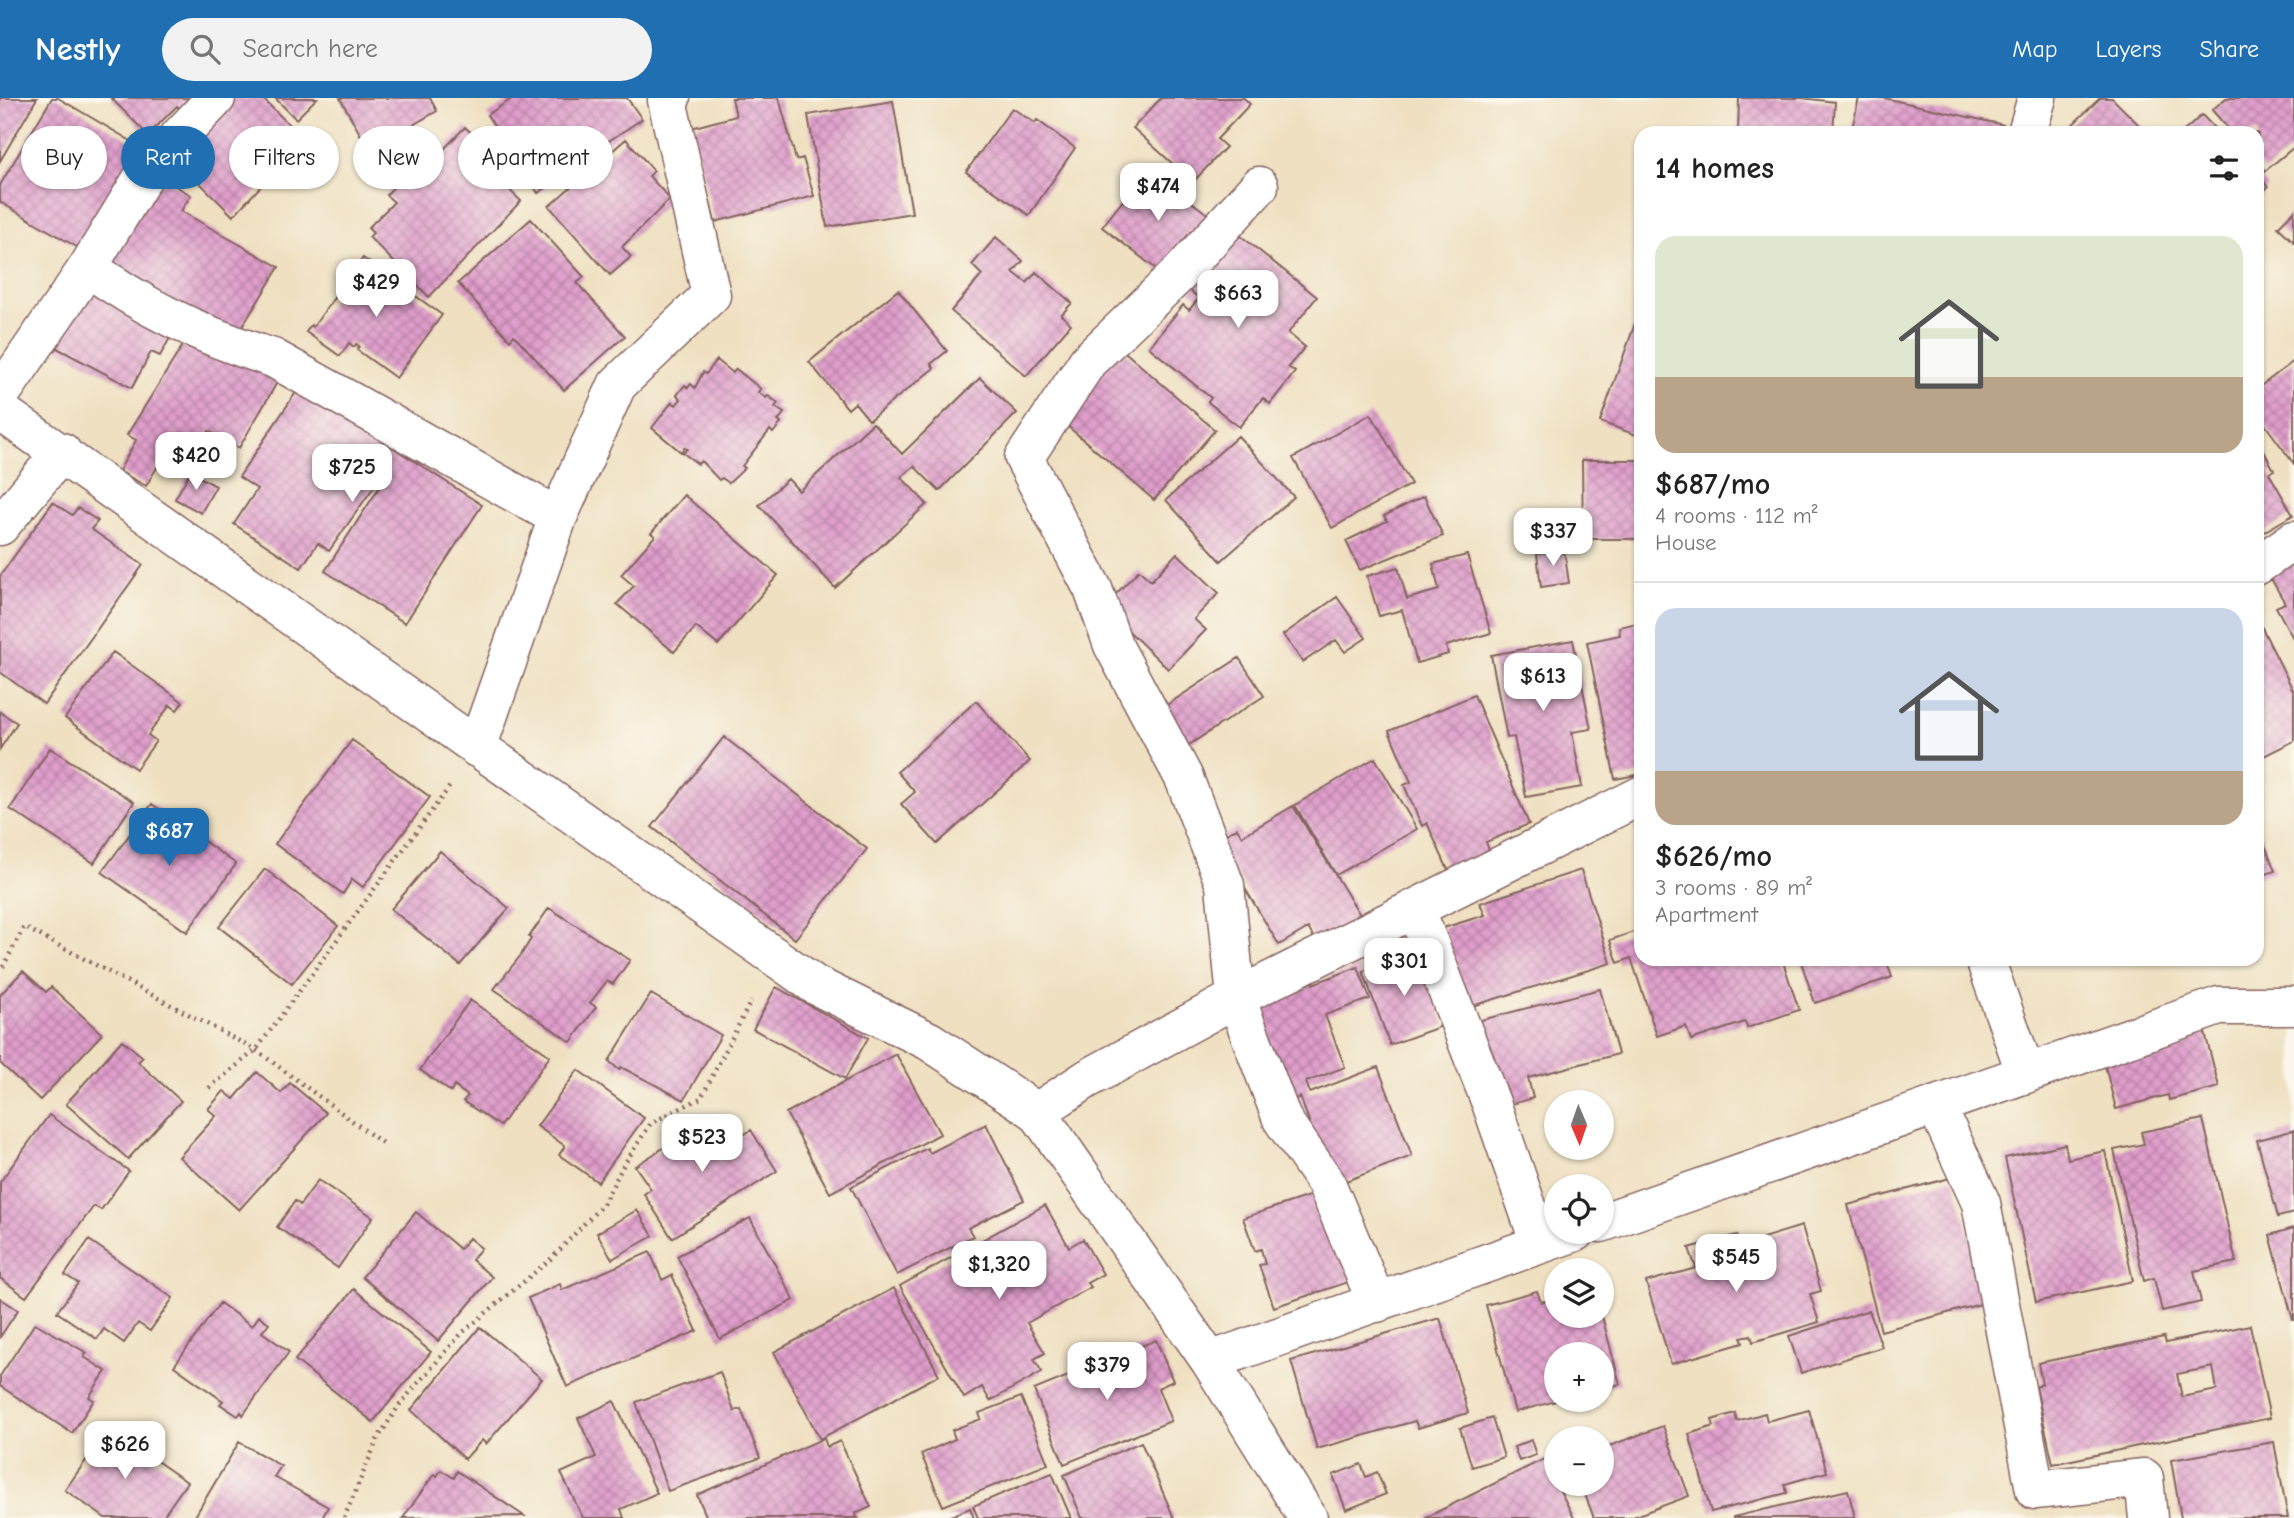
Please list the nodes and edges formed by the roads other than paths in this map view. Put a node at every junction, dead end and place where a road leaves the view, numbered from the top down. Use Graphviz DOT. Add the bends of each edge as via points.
graph roads {
  1 [pos="216,98"];
  2 [pos="671,98"];
  3 [pos="2037,98"];
  4 [pos="2028,126"];
  5 [pos="1259,186"];
  6 [pos="88,267"];
  7 [pos="0,394"];
  8 [pos="0,411"];
  9 [pos="62,452"];
  10 [pos="558,517"];
  11 [pos="0,526"];
  12 [pos="2294,540"];
  13 [pos="2264,561"];
  14 [pos="477,748"];
  15 [pos="1634,799"];
  16 [pos="1416,910"];
  17 [pos="1987,966"];
  18 [pos="1236,998"];
  19 [pos="2294,1006"];
  20 [pos="2026,1074"];
  21 [pos="1936,1105"];
  22 [pos="1037,1112"];
  23 [pos="1544,1210"];
  24 [pos="1614,1218"];
  25 [pos="1544,1243"];
  26 [pos="1377,1303"];
  27 [pos="1210,1361"];
  28 [pos="1308,1518"];
  29 [pos="2148,1518"];
  1 -- 6 [label="street" via="148,169"];
  2 -- 10 [label="street" via="667,100 710,295 617,385"];
  3 -- 4 [label="street"];
  5 -- 18 [label="street" via="1180,273 1088,361 1024,458 1093,589 1113,645 1184,778 1225,886"];
  6 -- 7 [label="street"];
  6 -- 10 [label="street" via="116,288 218,339 273,358"];
  8 -- 9 [label="street"];
  9 -- 11 [label="street"];
  9 -- 14 [label="street"];
  10 -- 14 [label="street"];
  12 -- 13 [label="street"];
  14 -- 22 [label="street" via="815,985 929,1041"];
  15 -- 16 [label="street"];
  16 -- 18 [label="street"];
  16 -- 23 [label="street" via="1491,1103"];
  17 -- 20 [label="street"];
  18 -- 22 [label="street" via="1087,1079"];
  18 -- 26 [label="street" via="1282,1119 1326,1182"];
  19 -- 20 [label="street" via="2219,1006"];
  20 -- 21 [label="street"];
  21 -- 24 [label="street"];
  21 -- 29 [label="street" via="1981,1203 2035,1490 2144,1478"];
  22 -- 27 [label="street"];
  25 -- 26 [label="street"];
  26 -- 27 [label="street"];
  27 -- 28 [label="street"];
}
